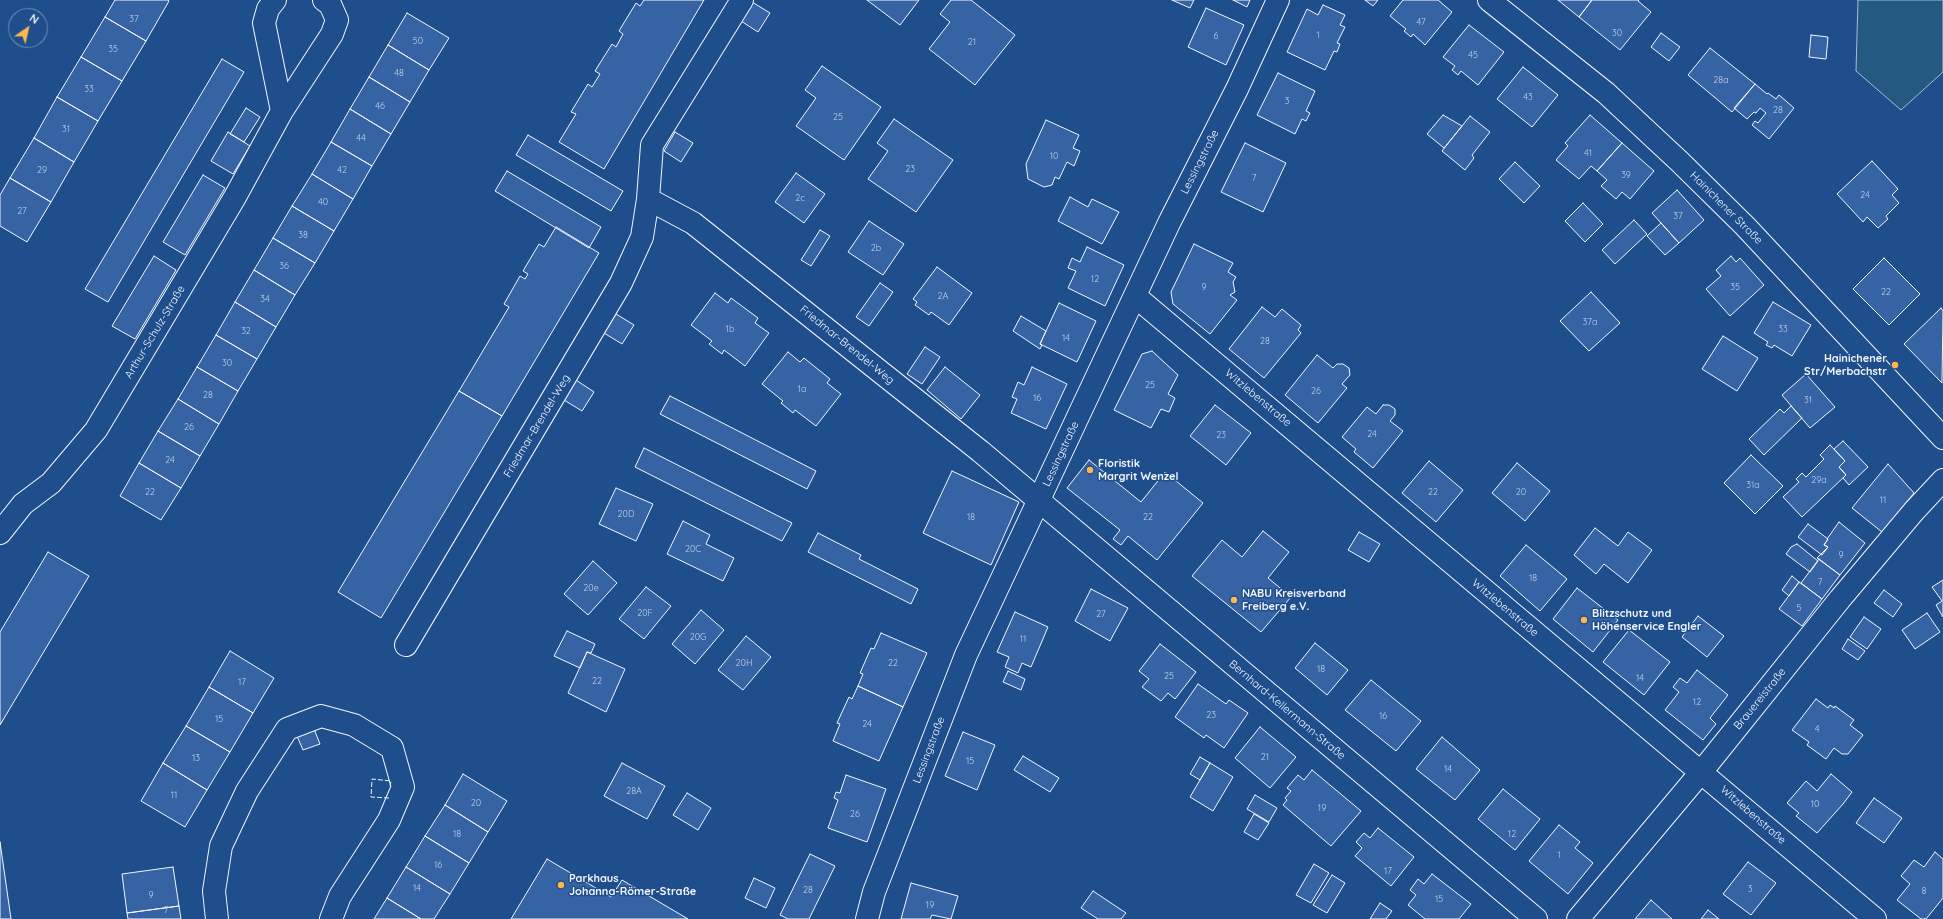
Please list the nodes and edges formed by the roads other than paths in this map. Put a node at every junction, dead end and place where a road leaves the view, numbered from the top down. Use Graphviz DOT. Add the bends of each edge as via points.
graph roads {
  1 [pos="276,0"];
  2 [pos="324,0"];
  3 [pos="742,0"];
  4 [pos="1278,0"];
  5 [pos="1489,0"];
  6 [pos="282,111"];
  7 [pos="648,200"];
  8 [pos="1135,296"];
  9 [pos="1943,438"];
  10 [pos="1943,480"];
  11 [pos="1038,502"];
  12 [pos="0,533"];
  13 [pos="406,645"];
  14 [pos="1702,771"];
  15 [pos="217,919"];
  16 [pos="331,919"];
  17 [pos="867,919"];
  18 [pos="1536,919"];
  19 [pos="1578,919"];
  20 [pos="1875,919"];
  1 -- 6 [label="street" via="268,9 264,23"];
  2 -- 6 [label="street, Arthur-Schulz-Straße" via="330,4 337,20 332,34"];
  3 -- 7 [label="street, Friedmar-Brendel-Weg" via="652,145"];
  4 -- 8 [label="street, Lessingstraße" via="1238,89 1169,223"];
  5 -- 9 [label="street, Hainichener Straße" via="1606,93 1679,161 1745,226"];
  6 -- 12 [label="street, Arthur-Schulz-Straße" via="236,197 96,430 51,483 23,504"];
  7 -- 11 [label="street, Friedmar-Brendel-Weg" via="693,223 980,451"];
  7 -- 13 [label="street, Friedmar-Brendel-Weg" via="642,237 621,283"];
  8 -- 11 [label="street, Lessingstraße"];
  8 -- 14 [label="street, Witzlebenstraße"];
  10 -- 14 [label="street, Brauereistraße" via="1840,599"];
  11 -- 17 [label="street, Lessingstraße" via="966,655 874,892"];
  11 -- 18 [label="street, Bernhard-Kellermann-Straße"];
  14 -- 19 [label="street, Brauereistraße"];
  14 -- 20 [label="street, Witzlebenstraße"];
  15 -- 16 [label="street" via="214,891 221,846 247,791 287,729 321,716 354,725 392,748 403,787 389,820 340,896"];
}
